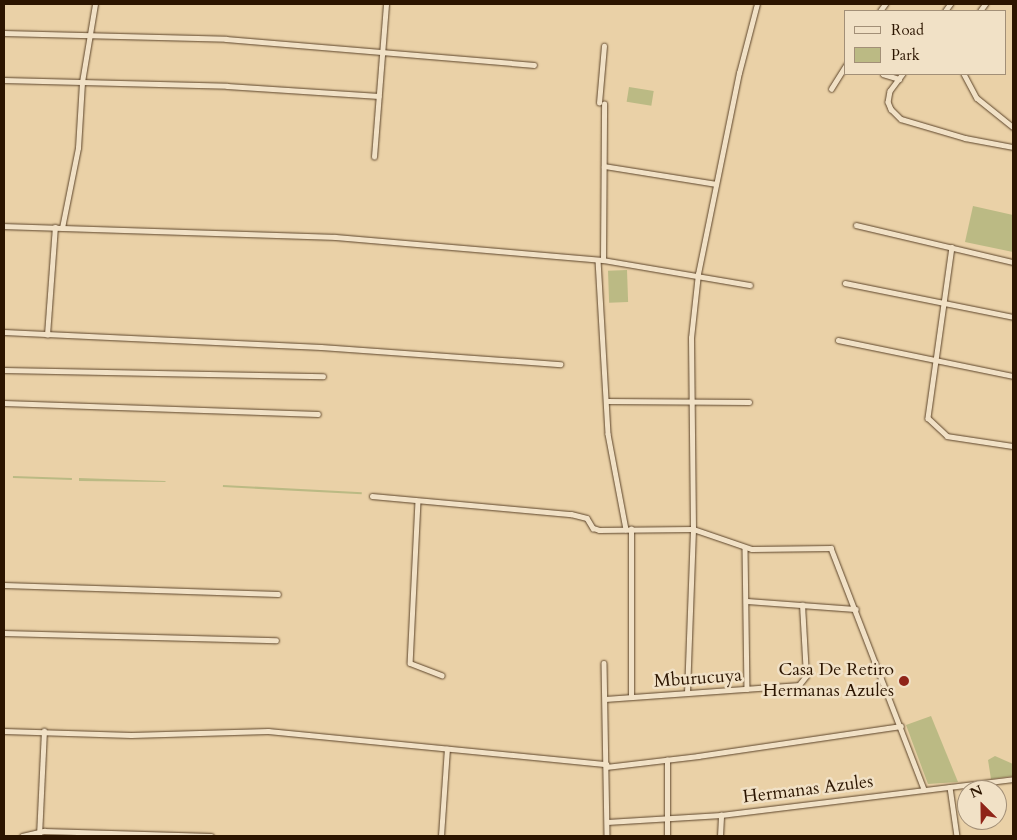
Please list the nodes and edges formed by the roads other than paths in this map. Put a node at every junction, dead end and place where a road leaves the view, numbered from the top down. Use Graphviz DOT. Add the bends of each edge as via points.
graph roads {
  1 [pos="95,4"];
  2 [pos="386,4"];
  3 [pos="756,4"];
  4 [pos="4,33"];
  5 [pos="88,36"];
  6 [pos="604,46"];
  7 [pos="382,52"];
  8 [pos="534,65"];
  9 [pos="844,68"];
  10 [pos="886,75"];
  11 [pos="902,75"];
  12 [pos="965,75"];
  13 [pos="899,79"];
  14 [pos="4,80"];
  15 [pos="82,82"];
  16 [pos="831,89"];
  17 [pos="379,96"];
  18 [pos="1013,127"];
  19 [pos="1013,147"];
  20 [pos="374,157"];
  21 [pos="604,166"];
  22 [pos="716,184"];
  23 [pos="856,224"];
  24 [pos="4,226"];
  25 [pos="55,228"];
  26 [pos="62,228"];
  27 [pos="952,247"];
  28 [pos="601,260"];
  29 [pos="1013,262"];
  30 [pos="698,274"];
  31 [pos="845,283"];
  32 [pos="750,285"];
  33 [pos="944,303"];
  34 [pos="1013,317"];
  35 [pos="4,332"];
  36 [pos="47,335"];
  37 [pos="838,340"];
  38 [pos="936,358"];
  39 [pos="560,364"];
  40 [pos="4,370"];
  41 [pos="323,376"];
  42 [pos="1013,376"];
  43 [pos="606,401"];
  44 [pos="4,402"];
  45 [pos="692,402"];
  46 [pos="749,402"];
  47 [pos="318,414"];
  48 [pos="1013,446"];
  49 [pos="372,496"];
  50 [pos="418,502"];
  51 [pos="628,529"];
  52 [pos="693,529"];
  53 [pos="745,548"];
  54 [pos="4,585"];
  55 [pos="278,594"];
  56 [pos="746,601"];
  57 [pos="802,605"];
  58 [pos="856,609"];
  59 [pos="4,634"];
  60 [pos="276,640"];
  61 [pos="604,663"];
  62 [pos="442,675"];
  63 [pos="747,689"];
  64 [pos="687,693"];
  65 [pos="631,697"];
  66 [pos="605,699"];
  67 [pos="901,726"];
  68 [pos="4,731"];
  69 [pos="44,731"];
  70 [pos="447,749"];
  71 [pos="668,760"];
  72 [pos="606,765"];
  73 [pos="1013,779"];
  74 [pos="950,787"];
  75 [pos="924,788"];
  76 [pos="721,815"];
  77 [pos="668,818"];
  78 [pos="607,822"];
  79 [pos="39,834"];
  80 [pos="101,834"];
  81 [pos="156,835"];
  82 [pos="22,836"];
  83 [pos="212,836"];
  84 [pos="441,836"];
  85 [pos="607,836"];
  86 [pos="666,836"];
  87 [pos="720,836"];
  88 [pos="957,836"];
  1 -- 5 [label="street"];
  2 -- 7 [label="street"];
  3 -- 22 [label="street"];
  4 -- 5 [label="street"];
  5 -- 7 [label="street" via="226,39"];
  5 -- 15 [label="street"];
  6 -- 21 [label="street"];
  7 -- 8 [label="street"];
  7 -- 17 [label="street"];
  9 -- 16 [label="street"];
  10 -- 13 [label="street"];
  11 -- 13 [label="street"];
  12 -- 18 [label="street" via="977,98"];
  13 -- 19 [label="street" via="888,102 891,110 902,119 965,138"];
  14 -- 15 [label="street"];
  15 -- 17 [label="street" via="226,86"];
  15 -- 26 [label="street" via="78,148"];
  17 -- 20 [label="street"];
  21 -- 22 [label="street"];
  21 -- 28 [label="street"];
  22 -- 30 [label="street"];
  23 -- 27 [label="street"];
  24 -- 25 [label="street"];
  25 -- 26 [label="street"];
  25 -- 36 [label="street"];
  26 -- 28 [label="street" via="303,235"];
  27 -- 29 [label="street"];
  27 -- 33 [label="street"];
  28 -- 30 [label="street"];
  28 -- 43 [label="street"];
  30 -- 32 [label="street"];
  30 -- 45 [label="street" via="691,338"];
  31 -- 33 [label="street"];
  33 -- 34 [label="street"];
  33 -- 38 [label="street"];
  35 -- 36 [label="street"];
  36 -- 39 [label="street" via="322,347"];
  37 -- 38 [label="street"];
  38 -- 42 [label="street"];
  38 -- 48 [label="street" via="928,415 932,425 946,436"];
  40 -- 41 [label="street"];
  43 -- 45 [label="street"];
  43 -- 51 [label="street" via="608,434"];
  44 -- 47 [label="street"];
  45 -- 46 [label="street"];
  45 -- 52 [label="street"];
  49 -- 50 [label="street"];
  50 -- 51 [label="street" via="571,514 586,518 594,529"];
  50 -- 62 [label="street" via="410,663"];
  51 -- 52 [label="street"];
  51 -- 65 [label="street"];
  52 -- 53 [label="street"];
  52 -- 64 [label="street"];
  53 -- 56 [label="street"];
  53 -- 58 [label="street" via="832,548"];
  54 -- 55 [label="street"];
  56 -- 57 [label="street"];
  56 -- 63 [label="street"];
  57 -- 58 [label="street"];
  57 -- 63 [label="street, Mburucuya" via="804,682 795,686"];
  58 -- 67 [label="street"];
  59 -- 60 [label="street"];
  61 -- 66 [label="street"];
  63 -- 64 [label="street, Mburucuya"];
  64 -- 65 [label="street, Mburucuya"];
  65 -- 66 [label="street, Mburucuya"];
  66 -- 72 [label="street"];
  67 -- 71 [label="street"];
  67 -- 75 [label="street"];
  68 -- 69 [label="street"];
  69 -- 70 [label="street" via="131,735 268,731"];
  69 -- 79 [label="street"];
  70 -- 72 [label="street"];
  70 -- 84 [label="street"];
  71 -- 72 [label="street"];
  71 -- 77 [label="street"];
  72 -- 78 [label="street"];
  73 -- 74 [label="street, Hermanas Azules"];
  74 -- 75 [label="street, Hermanas Azules"];
  74 -- 88 [label="street"];
  75 -- 76 [label="street, Hermanas Azules"];
  76 -- 77 [label="street, Hermanas Azules"];
  76 -- 87 [label="street"];
  77 -- 78 [label="street, Hermanas Azules"];
  77 -- 86 [label="street"];
  78 -- 85 [label="street"];
  79 -- 80 [label="street"];
  79 -- 82 [label="street"];
  80 -- 81 [label="street"];
  81 -- 83 [label="street"];
}
